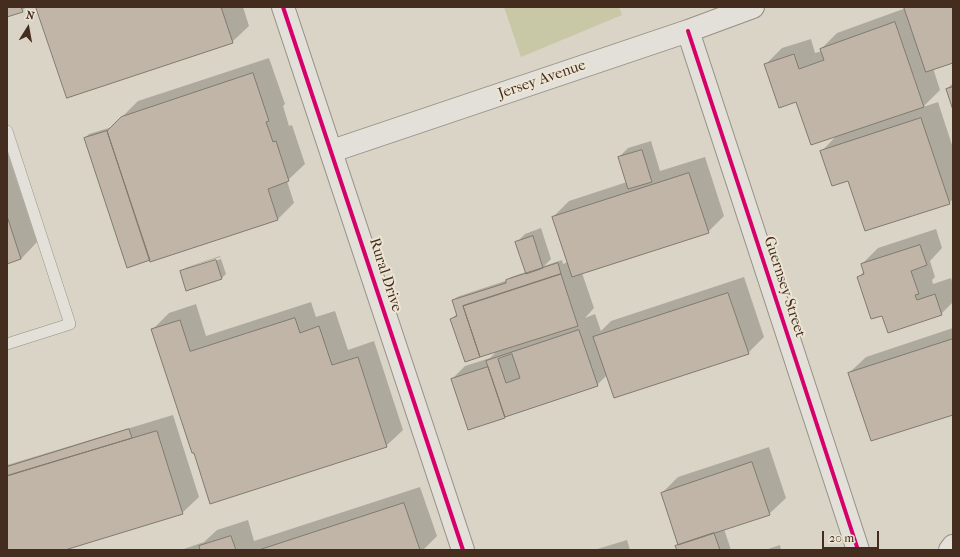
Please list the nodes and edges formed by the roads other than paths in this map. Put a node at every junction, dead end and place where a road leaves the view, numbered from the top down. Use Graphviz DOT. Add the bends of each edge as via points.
graph roads {
  1 [pos="283,7"];
  2 [pos="753,7"];
  3 [pos="688,31"];
  4 [pos="7,131"];
  5 [pos="332,151"];
  6 [pos="7,344"];
  7 [pos="953,546"];
  8 [pos="463,550"];
  9 [pos="858,550"];
  10 [pos="950,550"];
  1 -- 5 [label="street, Rural Drive"];
  2 -- 3 [label="street, Jersey Avenue"];
  3 -- 5 [label="street, Jersey Avenue"];
  3 -- 9 [label="street, Guernsey Street"];
  4 -- 6 [label="lane" via="70,324"];
  5 -- 8 [label="street, Rural Drive"];
  7 -- 10 [label="street"];
}
